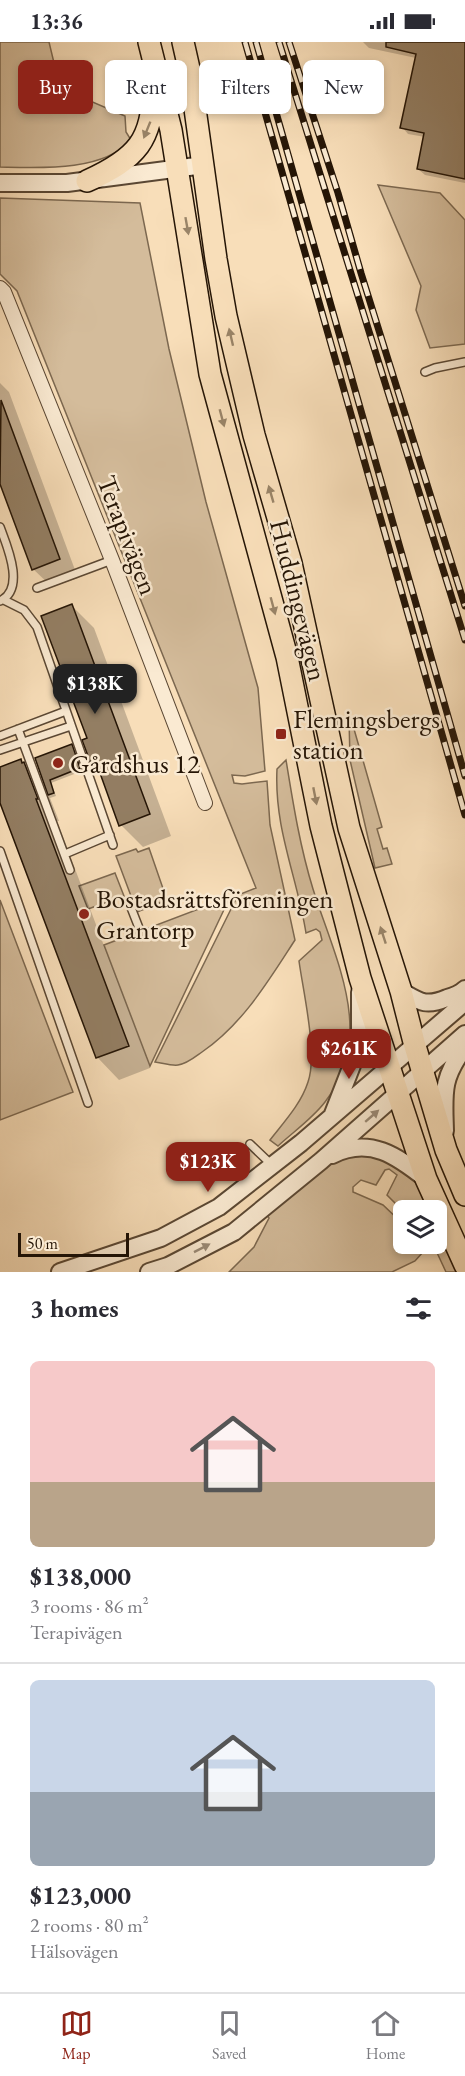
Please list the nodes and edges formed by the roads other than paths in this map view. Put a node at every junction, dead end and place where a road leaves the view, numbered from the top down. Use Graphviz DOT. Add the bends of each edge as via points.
graph roads {
  1 [pos="183,42"];
  2 [pos="150,47"];
  3 [pos="204,165"];
  4 [pos="177,169"];
  5 [pos="87,181"];
  6 [pos="0,183"];
  7 [pos="0,288"];
  8 [pos="465,362"];
  9 [pos="425,372"];
  10 [pos="0,528"];
  11 [pos="112,560"];
  12 [pos="37,588"];
  13 [pos="2,600"];
  14 [pos="66,711"];
  15 [pos="71,726"];
  16 [pos="18,729"];
  17 [pos="0,736"];
  18 [pos="23,743"];
  19 [pos="0,749"];
  20 [pos="205,803"];
  21 [pos="110,835"];
  22 [pos="113,845"];
  23 [pos="0,851"];
  24 [pos="65,855"];
  25 [pos="70,870"];
  26 [pos="130,904"];
  27 [pos="139,928"];
  28 [pos="360,978"];
  29 [pos="465,989"];
  30 [pos="401,991"];
  31 [pos="465,1002"];
  32 [pos="465,1034"];
  33 [pos="415,1046"];
  34 [pos="456,1052"];
  35 [pos="389,1068"];
  36 [pos="422,1071"];
  37 [pos="398,1093"];
  38 [pos="88,1103"];
  39 [pos="331,1118"];
  40 [pos="250,1144"];
  41 [pos="446,1150"];
  42 [pos="321,1161"];
  43 [pos="272,1165"];
  44 [pos="426,1179"];
  45 [pos="465,1195"];
  46 [pos="465,1265"];
  47 [pos="60,1272"];
  48 [pos="149,1272"];
  1 -- 3 [label="main road, Huddingevägen"];
  2 -- 4 [label="main road, Huddingevägen"];
  2 -- 5 [label="main road, one-way" via="153,109 145,136 120,165"];
  3 -- 4 [label="street"];
  30 -- 3 [label="main road, Huddingevägen, one-way" via="349,828 291,563 254,435 222,293"];
  4 -- 5 [label="street"];
  4 -- 28 [label="main road, Huddingevägen, one-way" via="210,374 287,657 321,826"];
  5 -- 6 [label="street"];
  7 -- 11 [label="street, Terapivägen"];
  8 -- 9 [label="lane"];
  10 -- 13 [label="lane" via="13,569 10,592"];
  11 -- 12 [label="lane"];
  11 -- 20 [label="street, Terapivägen"];
  13 -- 14 [label="lane" via="24,610 37,627"];
  14 -- 15 [label="lane"];
  14 -- 16 [label="lane"];
  15 -- 18 [label="lane"];
  15 -- 21 [label="lane"];
  16 -- 17 [label="lane"];
  16 -- 18 [label="lane"];
  18 -- 19 [label="lane"];
  18 -- 24 [label="lane"];
  21 -- 22 [label="lane"];
  21 -- 24 [label="lane"];
  23 -- 38 [label="lane"];
  24 -- 25 [label="lane"];
  26 -- 27 [label="lane"];
  28 -- 35 [label="main road, Huddingevägen"];
  28 -- 39 [label="street" via="356,1055"];
  29 -- 30 [label="street" via="428,1004"];
  30 -- 33 [label="main road, Huddingevägen"];
  31 -- 33 [label="street"];
  32 -- 34 [label="street"];
  33 -- 35 [label="street"];
  33 -- 36 [label="main road, Huddingevägen"];
  34 -- 36 [label="street"];
  34 -- 41 [label="street" via="444,1091"];
  35 -- 37 [label="main road, Huddingevägen"];
  35 -- 39 [label="street"];
  36 -- 37 [label="street"];
  36 -- 41 [label="main road, Huddingevägen"];
  42 -- 37 [label="street, one-way"];
  37 -- 44 [label="main road, Huddingevägen"];
  39 -- 43 [label="street"];
  40 -- 43 [label="lane"];
  41 -- 45 [label="main road, Huddingevägen"];
  42 -- 44 [label="street" via="341,1150 368,1147 394,1155"];
  48 -- 42 [label="street, one-way" via="234,1232"];
  43 -- 47 [label="street" via="219,1207 161,1238"];
  44 -- 46 [label="main road, Huddingevägen"];
}
